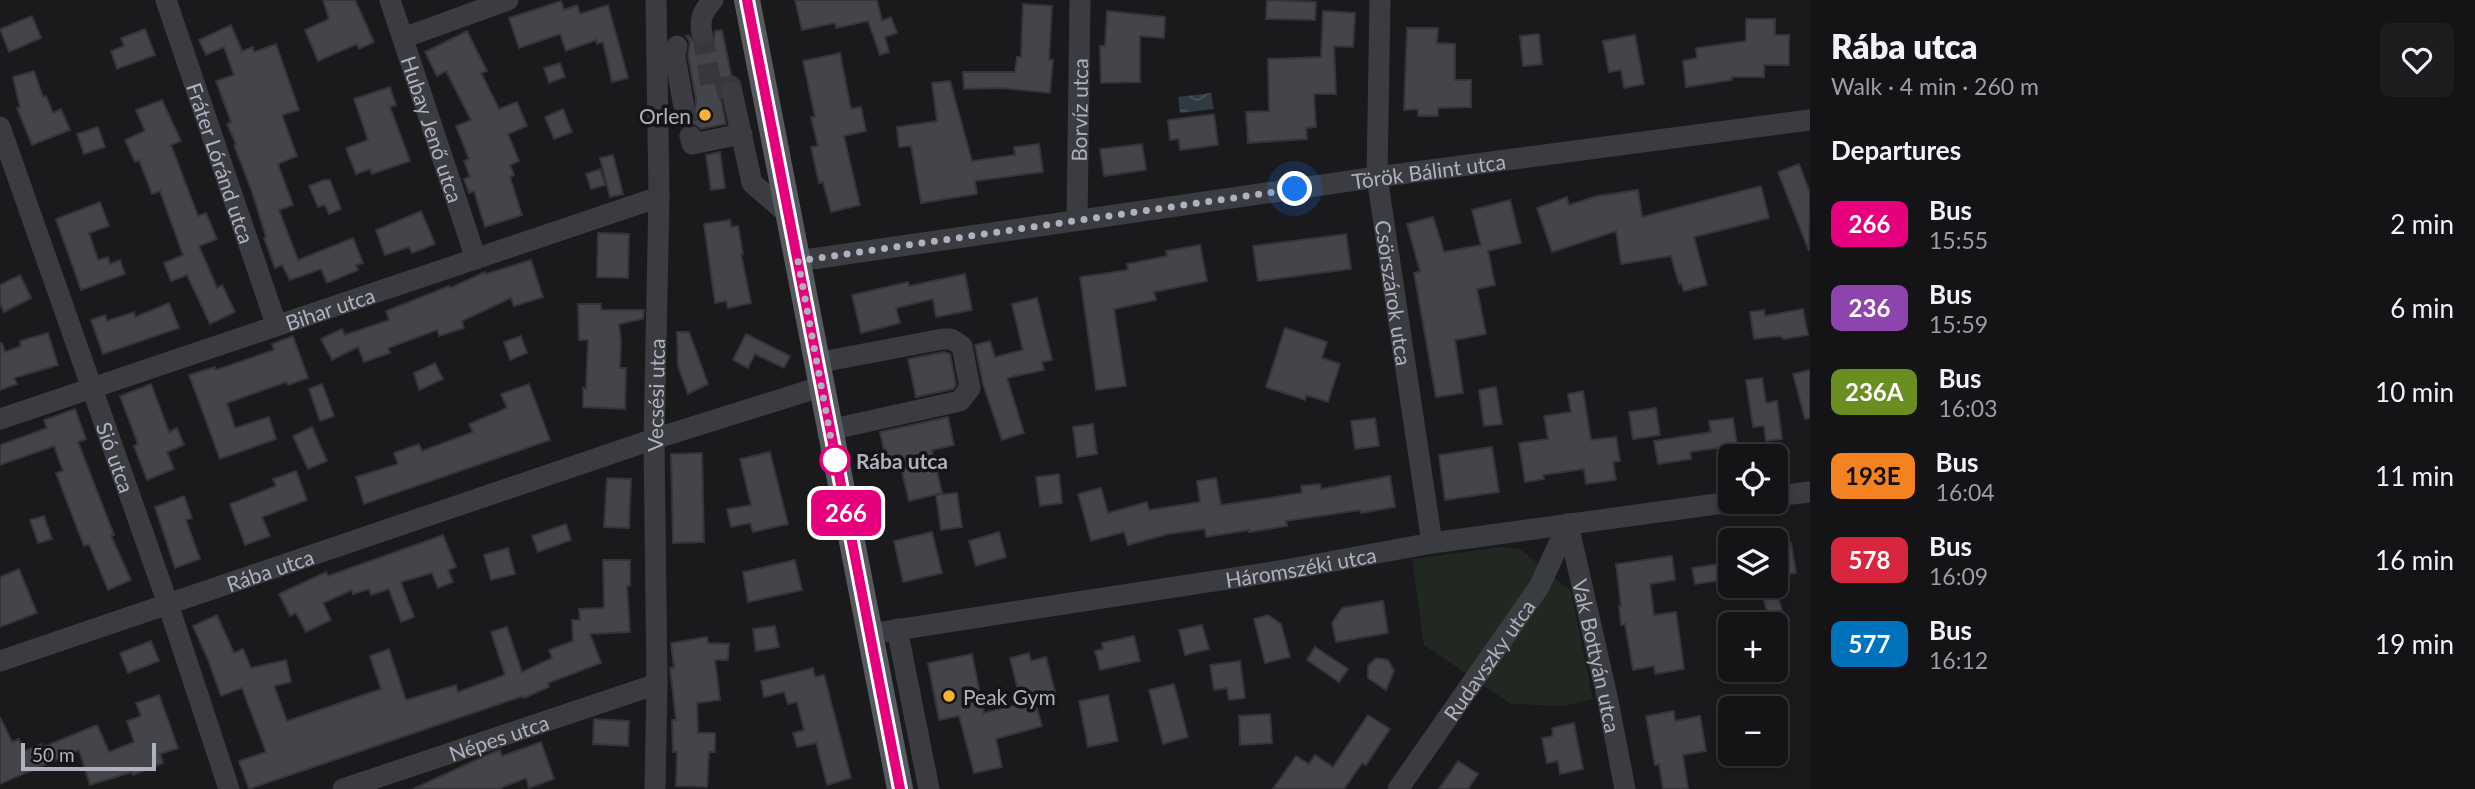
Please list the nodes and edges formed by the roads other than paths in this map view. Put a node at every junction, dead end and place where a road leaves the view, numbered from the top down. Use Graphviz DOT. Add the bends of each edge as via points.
graph roads {
  1 [pos="166,0"];
  2 [pos="390,0"];
  3 [pos="508,0"];
  4 [pos="656,0"];
  5 [pos="747,0"];
  6 [pos="1080,0"];
  7 [pos="1380,0"];
  8 [pos="709,5"];
  9 [pos="403,38"];
  10 [pos="732,92"];
  11 [pos="683,102"];
  12 [pos="1810,120"];
  13 [pos="0,127"];
  14 [pos="742,134"];
  15 [pos="690,136"];
  16 [pos="1377,177"];
  17 [pos="659,197"];
  18 [pos="789,215"];
  19 [pos="1077,220"];
  20 [pos="476,259"];
  21 [pos="798,261"];
  22 [pos="276,324"];
  23 [pos="818,375"];
  24 [pos="92,387"];
  25 [pos="0,419"];
  26 [pos="829,430"];
  27 [pos="654,439"];
  28 [pos="1810,492"];
  29 [pos="1788,495"];
  30 [pos="1718,504"];
  31 [pos="1568,524"];
  32 [pos="1432,543"];
  33 [pos="168,604"];
  34 [pos="897,629"];
  35 [pos="870,634"];
  36 [pos="0,661"];
  37 [pos="657,684"];
  38 [pos="229,789"];
  39 [pos="343,789"];
  40 [pos="655,789"];
  41 [pos="900,789"];
  42 [pos="929,789"];
  43 [pos="1398,789"];
  44 [pos="1625,789"];
  1 -- 22 [label="street, Fráter Lóránd utca"];
  2 -- 9 [label="street, Hubay Jenő utca"];
  3 -- 9 [label="street"];
  4 -- 17 [label="street, Vecsési utca"];
  5 -- 18 [label="main road"];
  6 -- 19 [label="street, Borvíz utca"];
  7 -- 16 [label="street, Csörszárok utca"];
  8 -- 11 [label="street" via="675,56"];
  9 -- 20 [label="street, Hubay Jenő utca"];
  10 -- 14 [label="street"];
  12 -- 16 [label="street, Török Bálint utca"];
  13 -- 24 [label="street, Sió utca"];
  14 -- 15 [label="street" via="692,144"];
  14 -- 18 [label="street" via="752,183"];
  16 -- 19 [label="street, Török Bálint utca"];
  16 -- 32 [label="street, Csörszárok utca"];
  17 -- 20 [label="street, Bihar utca"];
  17 -- 27 [label="street, Vecsési utca"];
  18 -- 21 [label="main road"];
  19 -- 21 [label="street, Török Bálint utca"];
  20 -- 22 [label="street, Bihar utca"];
  21 -- 23 [label="main road"];
  22 -- 24 [label="street, Bihar utca"];
  23 -- 26 [label="main road"];
  23 -- 26 [label="street, Rába utca" via="943,338 962,346 970,388 960,401"];
  23 -- 27 [label="street, Rába utca"];
  24 -- 25 [label="street, Bihar utca"];
  24 -- 33 [label="street, Sió utca"];
  26 -- 35 [label="main road"];
  27 -- 33 [label="street, Rába utca"];
  27 -- 37 [label="street, Vecsési utca"];
  28 -- 29 [label="street"];
  30 -- 31 [label="street, Háromszéki utca"];
  31 -- 32 [label="street, Háromszéki utca"];
  31 -- 43 [label="street, Rudavszky utca" via="1539,587"];
  31 -- 44 [label="street, Vak Bottyán utca"];
  32 -- 34 [label="street, Háromszéki utca"];
  33 -- 36 [label="street, Rába utca"];
  33 -- 38 [label="street, Sió utca"];
  34 -- 35 [label="street, Háromszéki utca"];
  34 -- 42 [label="street"];
  35 -- 41 [label="main road"];
  37 -- 39 [label="street, Népes utca"];
  37 -- 40 [label="street, Vecsési utca"];
}
